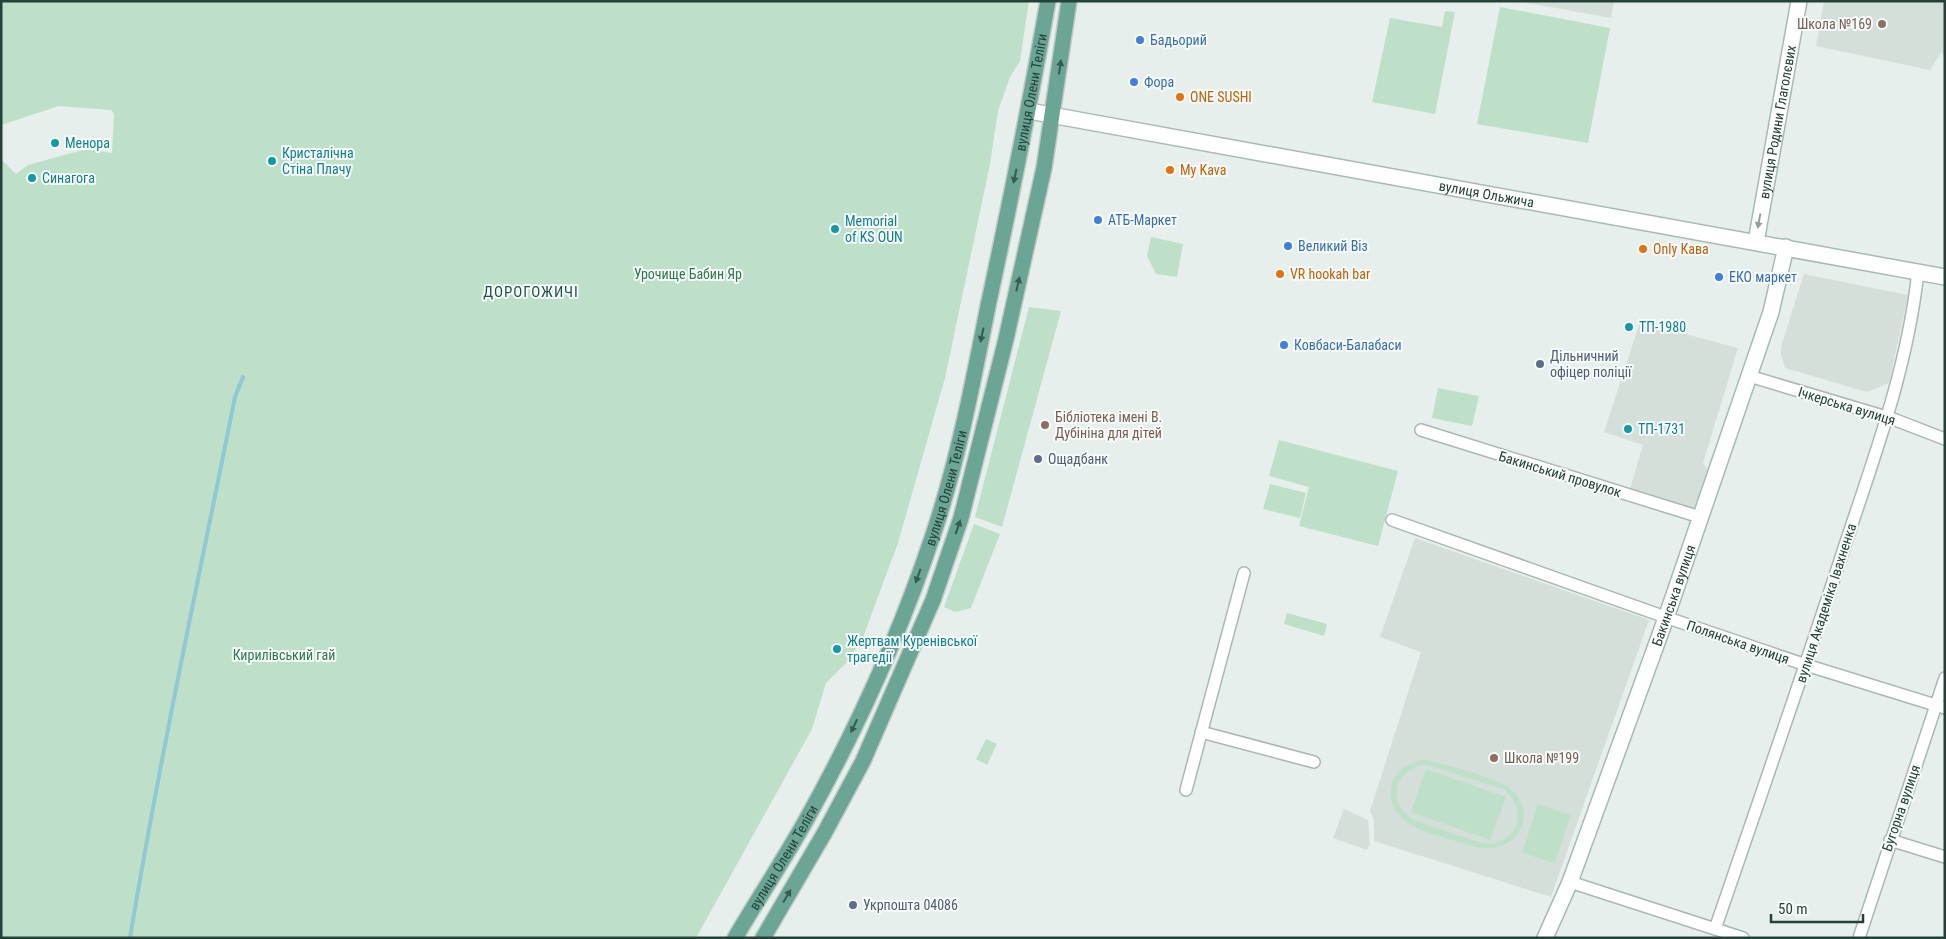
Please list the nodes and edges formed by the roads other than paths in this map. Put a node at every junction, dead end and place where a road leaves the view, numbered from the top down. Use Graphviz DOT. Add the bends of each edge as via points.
graph roads {
  1 [pos="1048,1"];
  2 [pos="1069,1"];
  3 [pos="1799,1"];
  4 [pos="1029,111"];
  5 [pos="1053,115"];
  6 [pos="1756,242"];
  7 [pos="1786,247"];
  8 [pos="1918,271"];
  9 [pos="1945,277"];
  10 [pos="1749,376"];
  11 [pos="1887,417"];
  12 [pos="1421,430"];
  13 [pos="1945,439"];
  14 [pos="1700,517"];
  15 [pos="1392,520"];
  16 [pos="1244,573"];
  17 [pos="1666,618"];
  18 [pos="1806,665"];
  19 [pos="1945,678"];
  20 [pos="1940,707"];
  21 [pos="1201,732"];
  22 [pos="1314,762"];
  23 [pos="1186,790"];
  24 [pos="1890,840"];
  25 [pos="1945,858"];
  26 [pos="1570,882"];
  27 [pos="1715,929"];
  28 [pos="735,938"];
  29 [pos="762,938"];
  30 [pos="1545,938"];
  31 [pos="1743,938"];
  32 [pos="1859,938"];
  1 -- 4 [label="main road, вулиця Олени Теліги"];
  5 -- 2 [label="main road, вулиця Олени Теліги, one-way"];
  3 -- 6 [label="street, вулиця Родини Глаголєвих, one-way"];
  4 -- 5 [label="street, вулиця Ольжича"];
  4 -- 28 [label="main road, вулиця Олени Теліги, one-way" via="958,446 931,541 889,650 846,743 805,822"];
  5 -- 6 [label="street, вулиця Ольжича"];
  29 -- 5 [label="main road, вулиця Олени Теліги, one-way" via="863,761 933,600 962,518 1023,262"];
  6 -- 7 [label="street, вулиця Ольжича"];
  7 -- 8 [label="street, вулиця Ольжича"];
  7 -- 10 [label="street, Бакинська вулиця" via="1770,312"];
  8 -- 9 [label="street, вулиця Ольжича"];
  8 -- 11 [label="street, вулиця Академіка Івахненка" via="1902,364"];
  10 -- 11 [label="street, Ічкерська вулиця"];
  10 -- 14 [label="street, Бакинська вулиця"];
  11 -- 13 [label="street, Ічкерська вулиця"];
  11 -- 18 [label="street, вулиця Академіка Івахненка"];
  12 -- 14 [label="street, Бакинський провулок"];
  14 -- 17 [label="street, Бакинська вулиця"];
  15 -- 17 [label="street, Полянська вулиця"];
  16 -- 21 [label="street"];
  17 -- 18 [label="street, Полянська вулиця"];
  17 -- 26 [label="street, Бакинська вулиця"];
  18 -- 20 [label="street, Полянська вулиця"];
  18 -- 27 [label="street, вулиця Академіка Івахненка"];
  19 -- 20 [label="street, Бугорна вулиця"];
  20 -- 24 [label="street, Бугорна вулиця"];
  21 -- 22 [label="street"];
  21 -- 23 [label="street"];
  24 -- 25 [label="street"];
  24 -- 32 [label="street, Бугорна вулиця"];
  26 -- 27 [label="street"];
  26 -- 30 [label="street, Бакинська вулиця"];
  27 -- 31 [label="street"];
}
